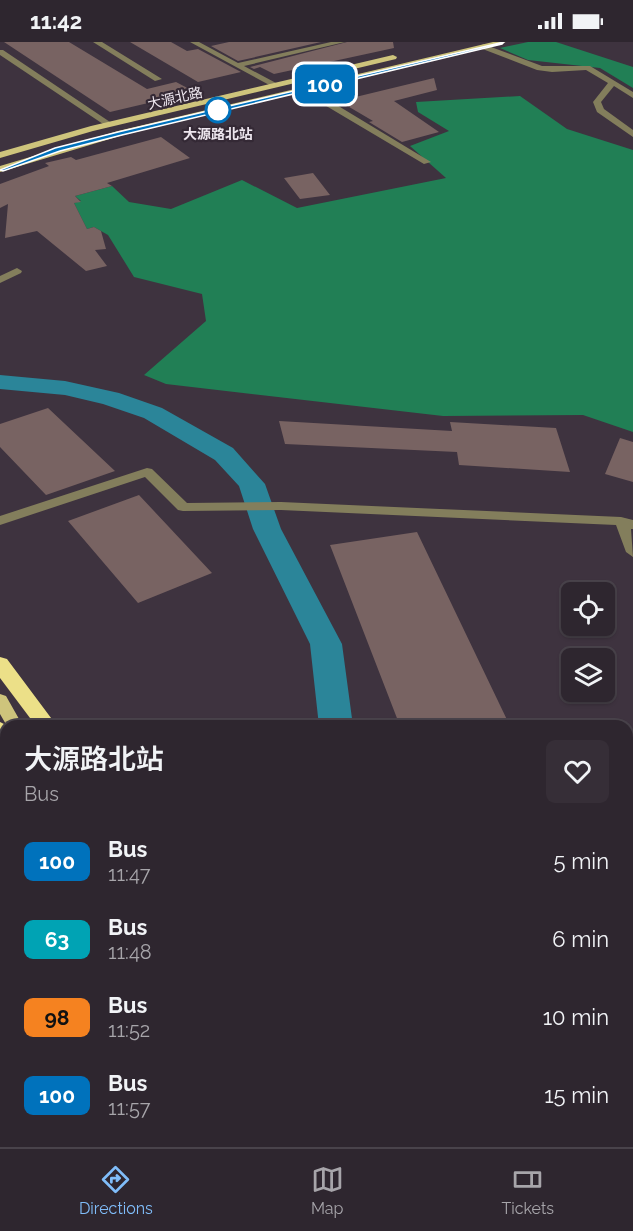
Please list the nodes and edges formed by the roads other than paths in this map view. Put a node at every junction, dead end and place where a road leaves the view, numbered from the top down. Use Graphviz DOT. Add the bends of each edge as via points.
graph roads {
  1 [pos="97,42"];
  2 [pos="198,42"];
  3 [pos="341,42"];
  4 [pos="502,42"];
  5 [pos="483,46"];
  6 [pos="0,52"];
  7 [pos="402,55"];
  8 [pos="237,65"];
  9 [pos="158,79"];
  10 [pos="613,82"];
  11 [pos="273,85"];
  12 [pos="304,89"];
  13 [pos="633,96"];
  14 [pos="109,124"];
  15 [pos="633,134"];
  16 [pos="0,155"];
  17 [pos="427,162"];
  18 [pos="0,170"];
  19 [pos="17,271"];
  20 [pos="0,280"];
  21 [pos="0,521"];
  22 [pos="627,523"];
  23 [pos="633,552"];
  24 [pos="0,664"];
  25 [pos="1,703"];
  26 [pos="11,720"];
  27 [pos="42,720"];
  1 -- 9 [label="street"];
  2 -- 8 [label="street"];
  3 -- 8 [label="street"];
  4 -- 5 [label="main road, 大源北路"];
  5 -- 10 [label="street" via="540,68 587,68"];
  5 -- 12 [label="main road, 大源北路"];
  6 -- 14 [label="street"];
  7 -- 11 [label="main road, 大源北路"];
  8 -- 11 [label="street"];
  10 -- 13 [label="street"];
  10 -- 15 [label="street" via="597,102 600,110"];
  11 -- 14 [label="main road, 大源北路"];
  12 -- 17 [label="street"];
  12 -- 18 [label="main road, 大源北路" via="68,147"];
  14 -- 16 [label="main road, 大源北路"];
  19 -- 20 [label="street"];
  21 -- 22 [label="street" via="147,472 183,507 281,506"];
  22 -- 23 [label="street"];
  24 -- 27 [label="highway"];
  25 -- 26 [label="main road"];
}
